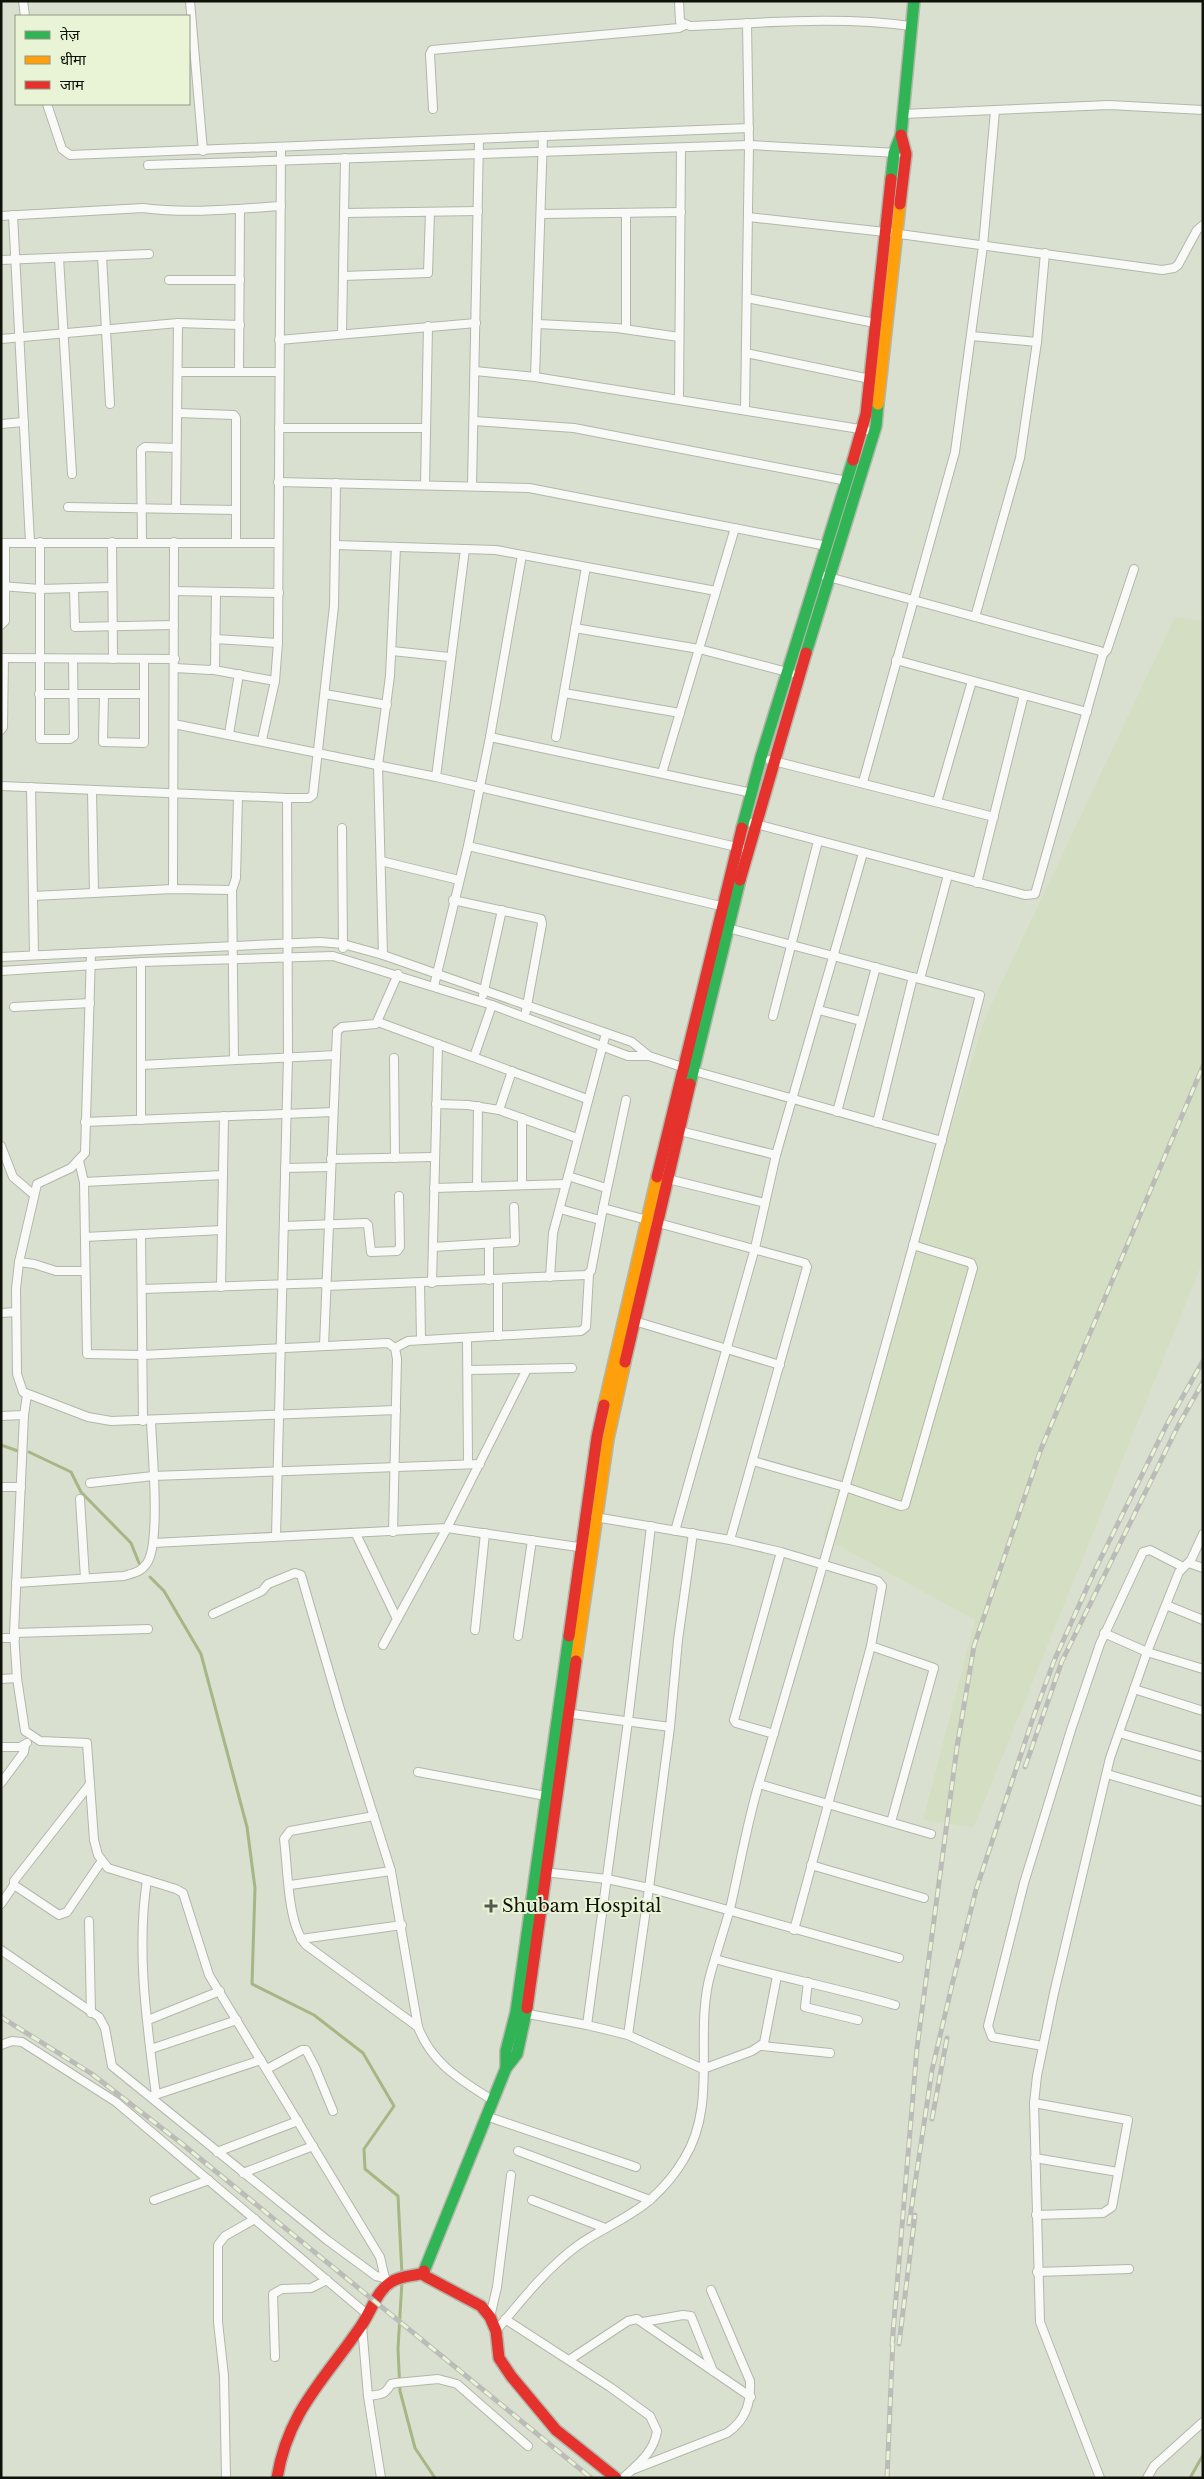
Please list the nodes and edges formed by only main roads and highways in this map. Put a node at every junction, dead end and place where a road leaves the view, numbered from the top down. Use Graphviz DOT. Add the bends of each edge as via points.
graph roads {
  1 [pos="914,1"];
  2 [pos="890,233"];
  3 [pos="824,576"];
  4 [pos="767,759"];
  5 [pos="750,823"];
  6 [pos="674,1130"];
  7 [pos="651,1223"];
  8 [pos="563,1713"];
  9 [pos="539,1872"];
  10 [pos="424,2273"];
  11 [pos="277,2478"];
  12 [pos="616,2478"];
  1 -- 2 [label="main road"];
  2 -- 3 [label="main road" via="862,430 827,546"];
  2 -- 3 [label="main road" via="874,432"];
  3 -- 4 [label="main road" via="788,672"];
  3 -- 4 [label="main road" via="800,676"];
  4 -- 5 [label="main road"];
  4 -- 5 [label="main road" via="752,793"];
  5 -- 6 [label="main road"];
  6 -- 7 [label="main road"];
  6 -- 7 [label="main road" via="668,1179"];
  7 -- 8 [label="main road" via="597,1437 592,1517"];
  8 -- 9 [label="main road"];
  8 -- 9 [label="main road" via="546,1796"];
  9 -- 10 [label="main road" via="521,2013 506,2051 506,2068"];
  10 -- 11 [label="main road" via="388,2282 362,2326 307,2398 287,2434"];
  10 -- 12 [label="main road" via="481,2306 490,2317 496,2331 499,2358 511,2376 556,2430"];
}
